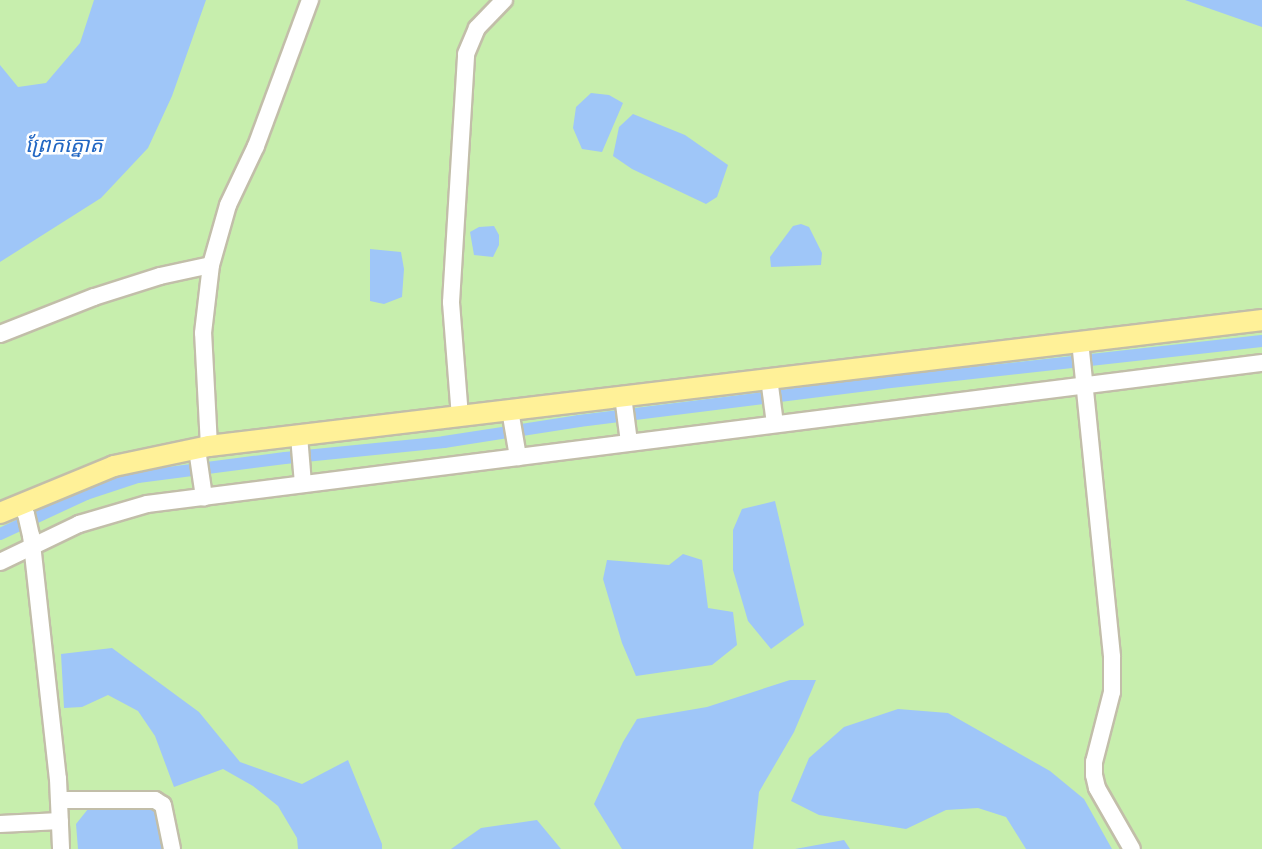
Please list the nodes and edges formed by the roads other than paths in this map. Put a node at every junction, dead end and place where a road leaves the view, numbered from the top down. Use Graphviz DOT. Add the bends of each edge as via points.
graph roads {
  1 [pos="310,0"];
  2 [pos="504,0"];
  3 [pos="211,264"];
  4 [pos="1262,320"];
  5 [pos="0,334"];
  6 [pos="1081,350"];
  7 [pos="1262,363"];
  8 [pos="769,378"];
  9 [pos="1085,383"];
  10 [pos="624,405"];
  11 [pos="510,410"];
  12 [pos="460,417"];
  13 [pos="775,424"];
  14 [pos="629,437"];
  15 [pos="300,443"];
  16 [pos="203,448"];
  17 [pos="518,457"];
  18 [pos="303,479"];
  19 [pos="204,497"];
  20 [pos="23,509"];
  21 [pos="0,513"];
  22 [pos="32,541"];
  23 [pos="0,562"];
  24 [pos="59,800"];
  25 [pos="60,821"];
  26 [pos="0,824"];
  27 [pos="62,849"];
  28 [pos="172,849"];
  29 [pos="1132,849"];
  1 -- 3 [label="street" via="256,146 228,204"];
  2 -- 12 [label="street" via="477,27 466,54 451,302"];
  3 -- 5 [label="street" via="94,297"];
  3 -- 16 [label="street" via="203,333"];
  4 -- 6 [label="main road"];
  6 -- 8 [label="main road"];
  6 -- 9 [label="street"];
  7 -- 9 [label="street"];
  8 -- 10 [label="main road"];
  8 -- 13 [label="street"];
  9 -- 13 [label="street"];
  9 -- 29 [label="street" via="1112,657 1112,692 1094,775 1097,788"];
  10 -- 11 [label="main road"];
  10 -- 14 [label="street"];
  11 -- 12 [label="main road"];
  11 -- 17 [label="street"];
  12 -- 15 [label="main road"];
  13 -- 14 [label="street"];
  14 -- 17 [label="street"];
  15 -- 16 [label="main road"];
  15 -- 18 [label="street"];
  16 -- 19 [label="street"];
  16 -- 20 [label="main road" via="114,466"];
  17 -- 18 [label="street"];
  18 -- 19 [label="street"];
  19 -- 22 [label="street" via="147,504"];
  20 -- 21 [label="main road"];
  20 -- 22 [label="street"];
  22 -- 23 [label="street"];
  22 -- 24 [label="street"];
  24 -- 25 [label="street"];
  24 -- 28 [label="street" via="155,800 163,805"];
  25 -- 26 [label="street"];
  25 -- 27 [label="street"];
}
